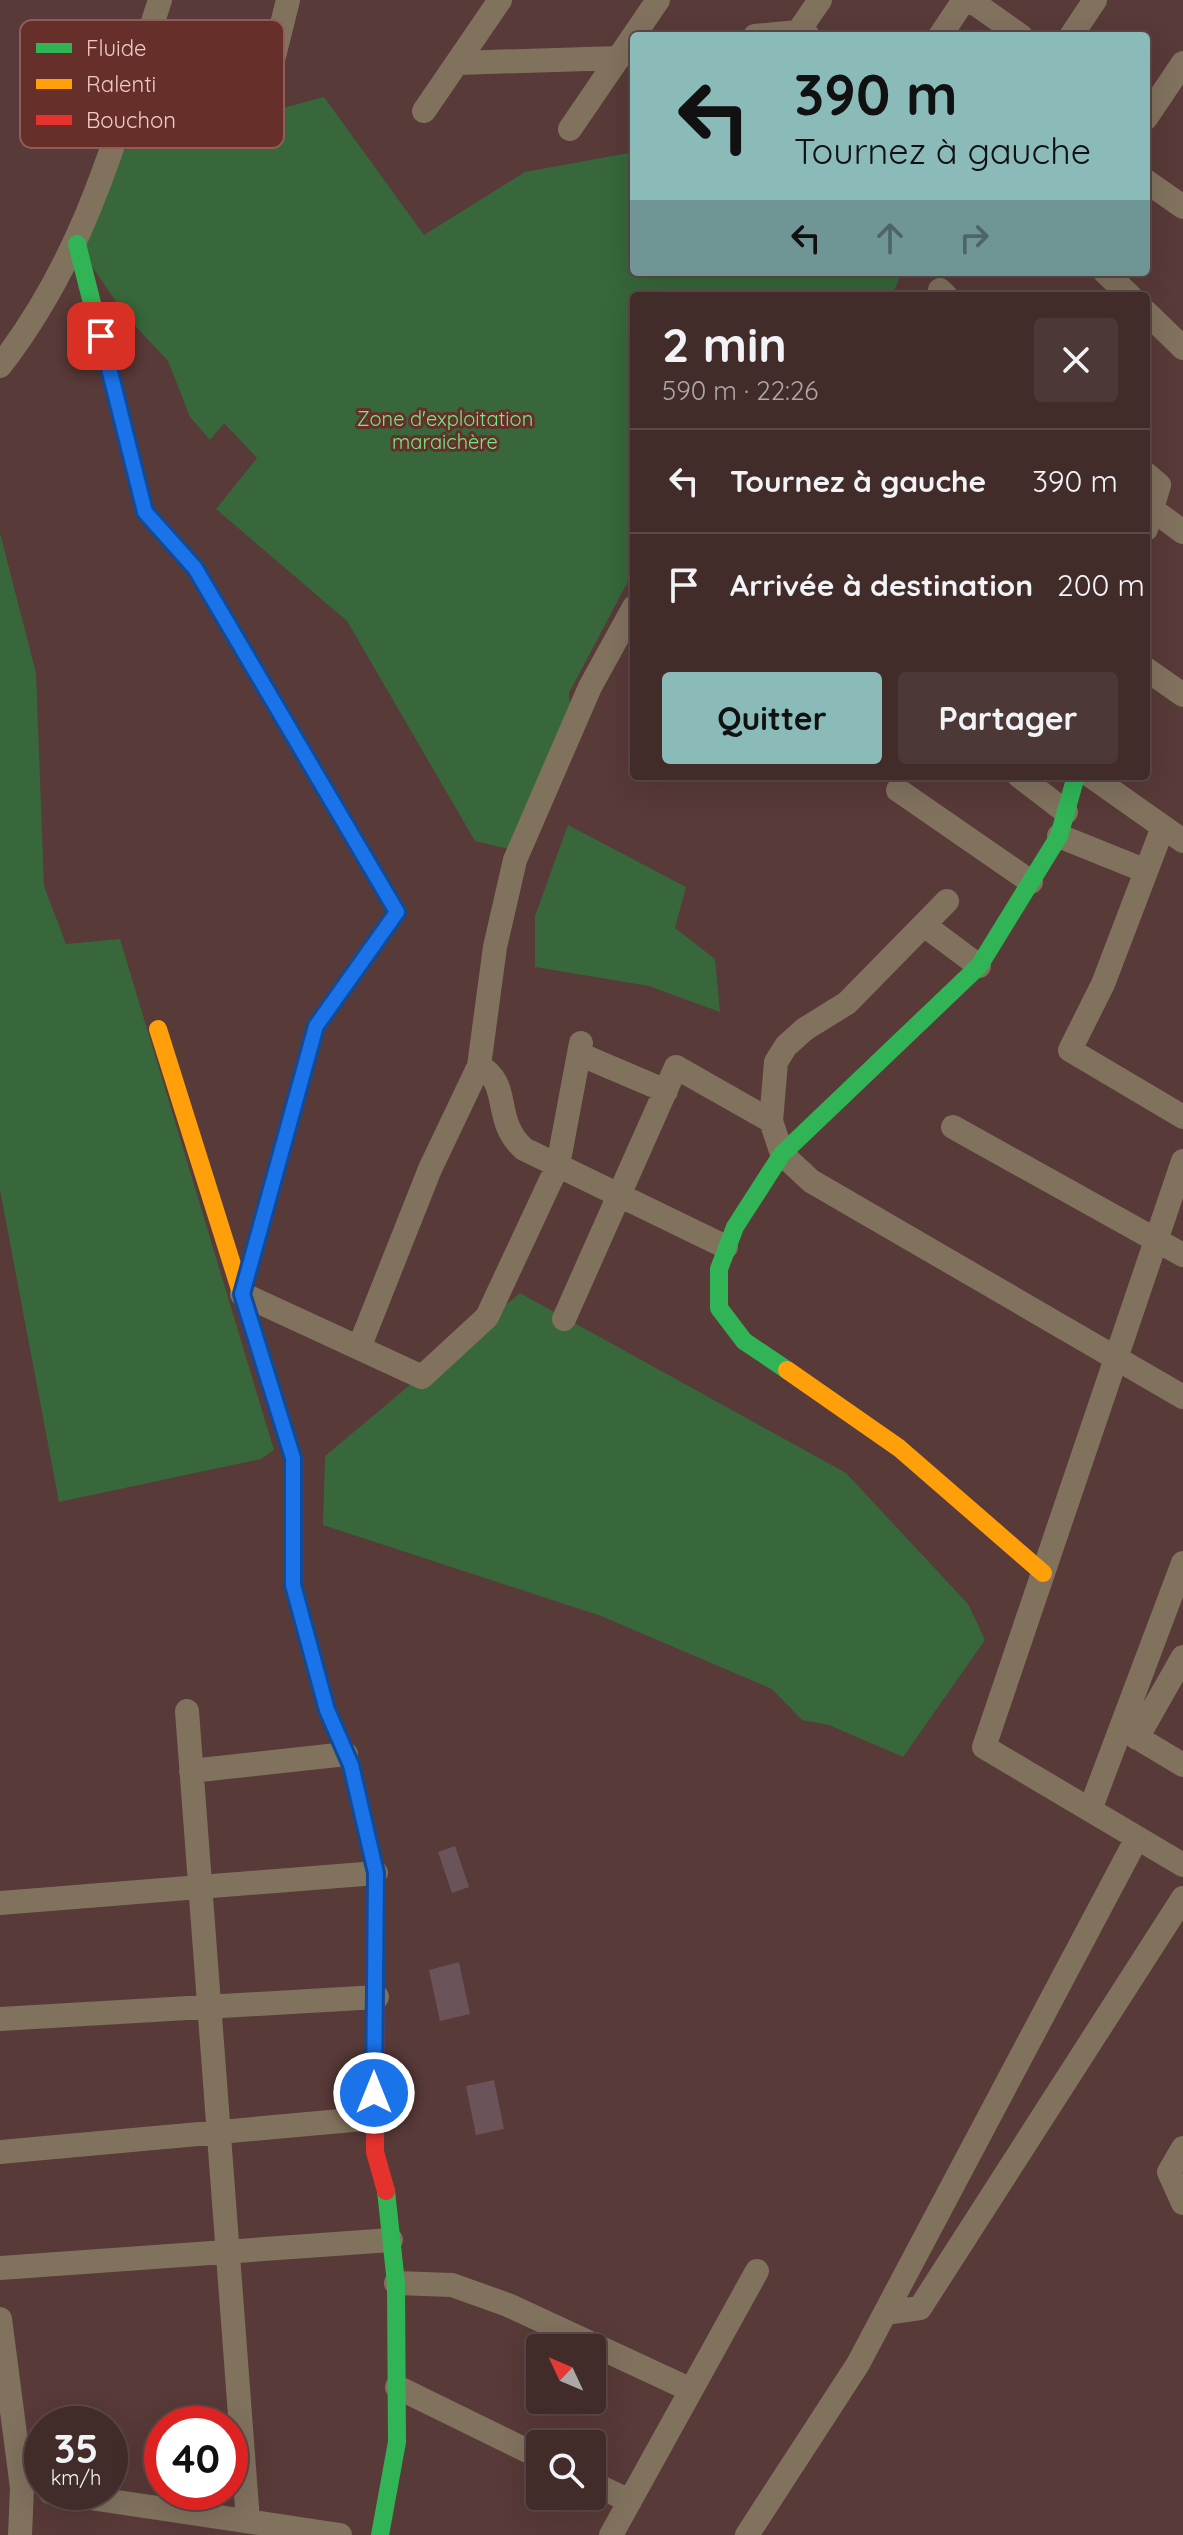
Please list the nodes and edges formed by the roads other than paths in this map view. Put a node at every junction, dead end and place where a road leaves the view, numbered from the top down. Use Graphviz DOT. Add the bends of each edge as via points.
graph roads {
  1 [pos="160,0"];
  2 [pos="288,0"];
  3 [pos="500,0"];
  4 [pos="658,0"];
  5 [pos="820,0"];
  6 [pos="967,0"];
  7 [pos="1095,0"];
  8 [pos="154,20"];
  9 [pos="283,20"];
  10 [pos="638,32"];
  11 [pos="804,32"];
  12 [pos="943,32"];
  13 [pos="1015,32"];
  14 [pos="1074,32"];
  15 [pos="626,51"];
  16 [pos="457,63"];
  17 [pos="1183,63"];
  18 [pos="424,111"];
  19 [pos="1150,112"];
  20 [pos="570,129"];
  21 [pos="113,148"];
  22 [pos="1150,184"];
  23 [pos="1183,207"];
  24 [pos="77,244"];
  25 [pos="1109,276"];
  26 [pos="1126,292"];
  27 [pos="1150,316"];
  28 [pos="1183,348"];
  29 [pos="0,366"];
  30 [pos="1150,477"];
  31 [pos="1150,516"];
  32 [pos="1150,519"];
  33 [pos="1183,532"];
  34 [pos="630,614"];
  35 [pos="1150,672"];
  36 [pos="1183,695"];
  37 [pos="1023,780"];
  38 [pos="1075,780"];
  39 [pos="1097,780"];
  40 [pos="898,790"];
  41 [pos="1063,824"];
  42 [pos="1163,827"];
  43 [pos="1183,841"];
  44 [pos="1146,871"];
  45 [pos="1031,882"];
  46 [pos="947,901"];
  47 [pos="924,925"];
  48 [pos="979,966"];
  49 [pos="158,1029"];
  50 [pos="479,1066"];
  51 [pos="666,1091"];
  52 [pos="1183,1117"];
  53 [pos="771,1121"];
  54 [pos="953,1127"];
  55 [pos="782,1154"];
  56 [pos="1183,1161"];
  57 [pos="558,1165"];
  58 [pos="619,1195"];
  59 [pos="1156,1240"];
  60 [pos="726,1247"];
  61 [pos="1183,1255"];
  62 [pos="242,1294"];
  63 [pos="564,1319"];
  64 [pos="359,1348"];
  65 [pos="1116,1358"];
  66 [pos="1183,1397"];
  67 [pos="1183,1563"];
  68 [pos="1043,1573"];
  69 [pos="1183,1657"];
  70 [pos="187,1711"];
  71 [pos="1129,1733"];
  72 [pos="346,1754"];
  73 [pos="1183,1765"];
  74 [pos="191,1771"];
  75 [pos="1090,1810"];
  76 [pos="1137,1838"];
  77 [pos="1183,1865"];
  78 [pos="376,1873"];
  79 [pos="200,1887"];
  80 [pos="1183,1898"];
  81 [pos="0,1903"];
  82 [pos="377,1997"];
  83 [pos="209,2007"];
  84 [pos="0,2019"];
  85 [pos="374,2118"];
  86 [pos="219,2132"];
  87 [pos="1183,2148"];
  88 [pos="0,2152"];
  89 [pos="1183,2203"];
  90 [pos="391,2240"];
  91 [pos="228,2252"];
  92 [pos="0,2268"];
  93 [pos="757,2271"];
  94 [pos="396,2283"];
  95 [pos="885,2313"];
  96 [pos="0,2319"];
  97 [pos="397,2387"];
  98 [pos="691,2390"];
  99 [pos="526,2450"];
  100 [pos="606,2490"];
  101 [pos="21,2491"];
  102 [pos="630,2501"];
  103 [pos="128,2503"];
  104 [pos="248,2521"];
  105 [pos="386,2532"];
  106 [pos="20,2535"];
  107 [pos="340,2535"];
  108 [pos="611,2535"];
  109 [pos="747,2535"];
  1 -- 8 [label="street"];
  2 -- 9 [label="street"];
  3 -- 16 [label="street"];
  4 -- 10 [label="street"];
  5 -- 11 [label="street"];
  6 -- 12 [label="street"];
  6 -- 13 [label="street"];
  7 -- 14 [label="street"];
  15 -- 16 [label="street"];
  15 -- 20 [label="street"];
  16 -- 18 [label="street"];
  17 -- 19 [label="street"];
  21 -- 24 [label="street"];
  22 -- 23 [label="street"];
  24 -- 29 [label="street" via="34,320"];
  24 -- 62 [label="street" via="145,512 195,568 397,912 316,1026"];
  25 -- 26 [label="street"];
  27 -- 28 [label="street"];
  30 -- 31 [label="street" via="1159,485"];
  32 -- 33 [label="street"];
  34 -- 50 [label="street" via="590,687 515,860 495,947"];
  35 -- 36 [label="street"];
  37 -- 41 [label="street"];
  38 -- 41 [label="street"];
  39 -- 42 [label="street"];
  40 -- 45 [label="street"];
  41 -- 44 [label="street"];
  41 -- 45 [label="street"];
  42 -- 43 [label="street"];
  42 -- 44 [label="street"];
  44 -- 52 [label="street" via="1103,984 1070,1050"];
  45 -- 48 [label="street"];
  46 -- 47 [label="street"];
  47 -- 48 [label="street"];
  47 -- 53 [label="street" via="847,1003 786,1046 773,1077"];
  48 -- 55 [label="street"];
  49 -- 62 [label="street"];
  50 -- 57 [label="street" via="498,1084 513,1140"];
  50 -- 64 [label="street" via="430,1169"];
  51 -- 53 [label="street" via="676,1067"];
  51 -- 57 [label="street" via="580,1048"];
  51 -- 58 [label="street"];
  53 -- 55 [label="street"];
  54 -- 59 [label="street"];
  55 -- 60 [label="street"];
  55 -- 65 [label="street" via="811,1181"];
  56 -- 59 [label="street"];
  57 -- 58 [label="street"];
  57 -- 64 [label="street" via="487,1317 422,1377"];
  58 -- 60 [label="street"];
  58 -- 63 [label="street"];
  59 -- 61 [label="street"];
  59 -- 65 [label="street"];
  60 -- 68 [label="street" via="716,1293 720,1312 745,1342 849,1407"];
  62 -- 64 [label="street"];
  62 -- 72 [label="street" via="293,1458 293,1585 327,1710"];
  65 -- 66 [label="street"];
  65 -- 68 [label="street"];
  67 -- 71 [label="street"];
  68 -- 75 [label="street" via="984,1747"];
  69 -- 71 [label="street"];
  70 -- 74 [label="street"];
  71 -- 73 [label="street"];
  71 -- 75 [label="street"];
  72 -- 74 [label="street"];
  72 -- 78 [label="street"];
  74 -- 79 [label="street"];
  75 -- 76 [label="street"];
  76 -- 77 [label="street"];
  76 -- 95 [label="street"];
  78 -- 79 [label="street"];
  78 -- 82 [label="street"];
  79 -- 81 [label="street"];
  79 -- 83 [label="street"];
  80 -- 95 [label="street" via="920,2308"];
  82 -- 83 [label="street"];
  82 -- 85 [label="street"];
  83 -- 84 [label="street"];
  83 -- 86 [label="street"];
  85 -- 86 [label="street"];
  85 -- 90 [label="street"];
  86 -- 88 [label="street"];
  86 -- 91 [label="street"];
  87 -- 89 [label="street" via="1169,2172"];
  90 -- 91 [label="street"];
  90 -- 94 [label="street"];
  91 -- 92 [label="street"];
  91 -- 104 [label="street"];
  93 -- 98 [label="street"];
  94 -- 97 [label="street"];
  94 -- 98 [label="street" via="452,2285 508,2305"];
  95 -- 109 [label="street"];
  96 -- 101 [label="street"];
  97 -- 99 [label="street"];
  97 -- 105 [label="street" via="397,2442"];
  98 -- 102 [label="street"];
  100 -- 102 [label="street"];
  101 -- 106 [label="street"];
  102 -- 108 [label="street"];
  103 -- 104 [label="street"];
  104 -- 107 [label="street"];
}
